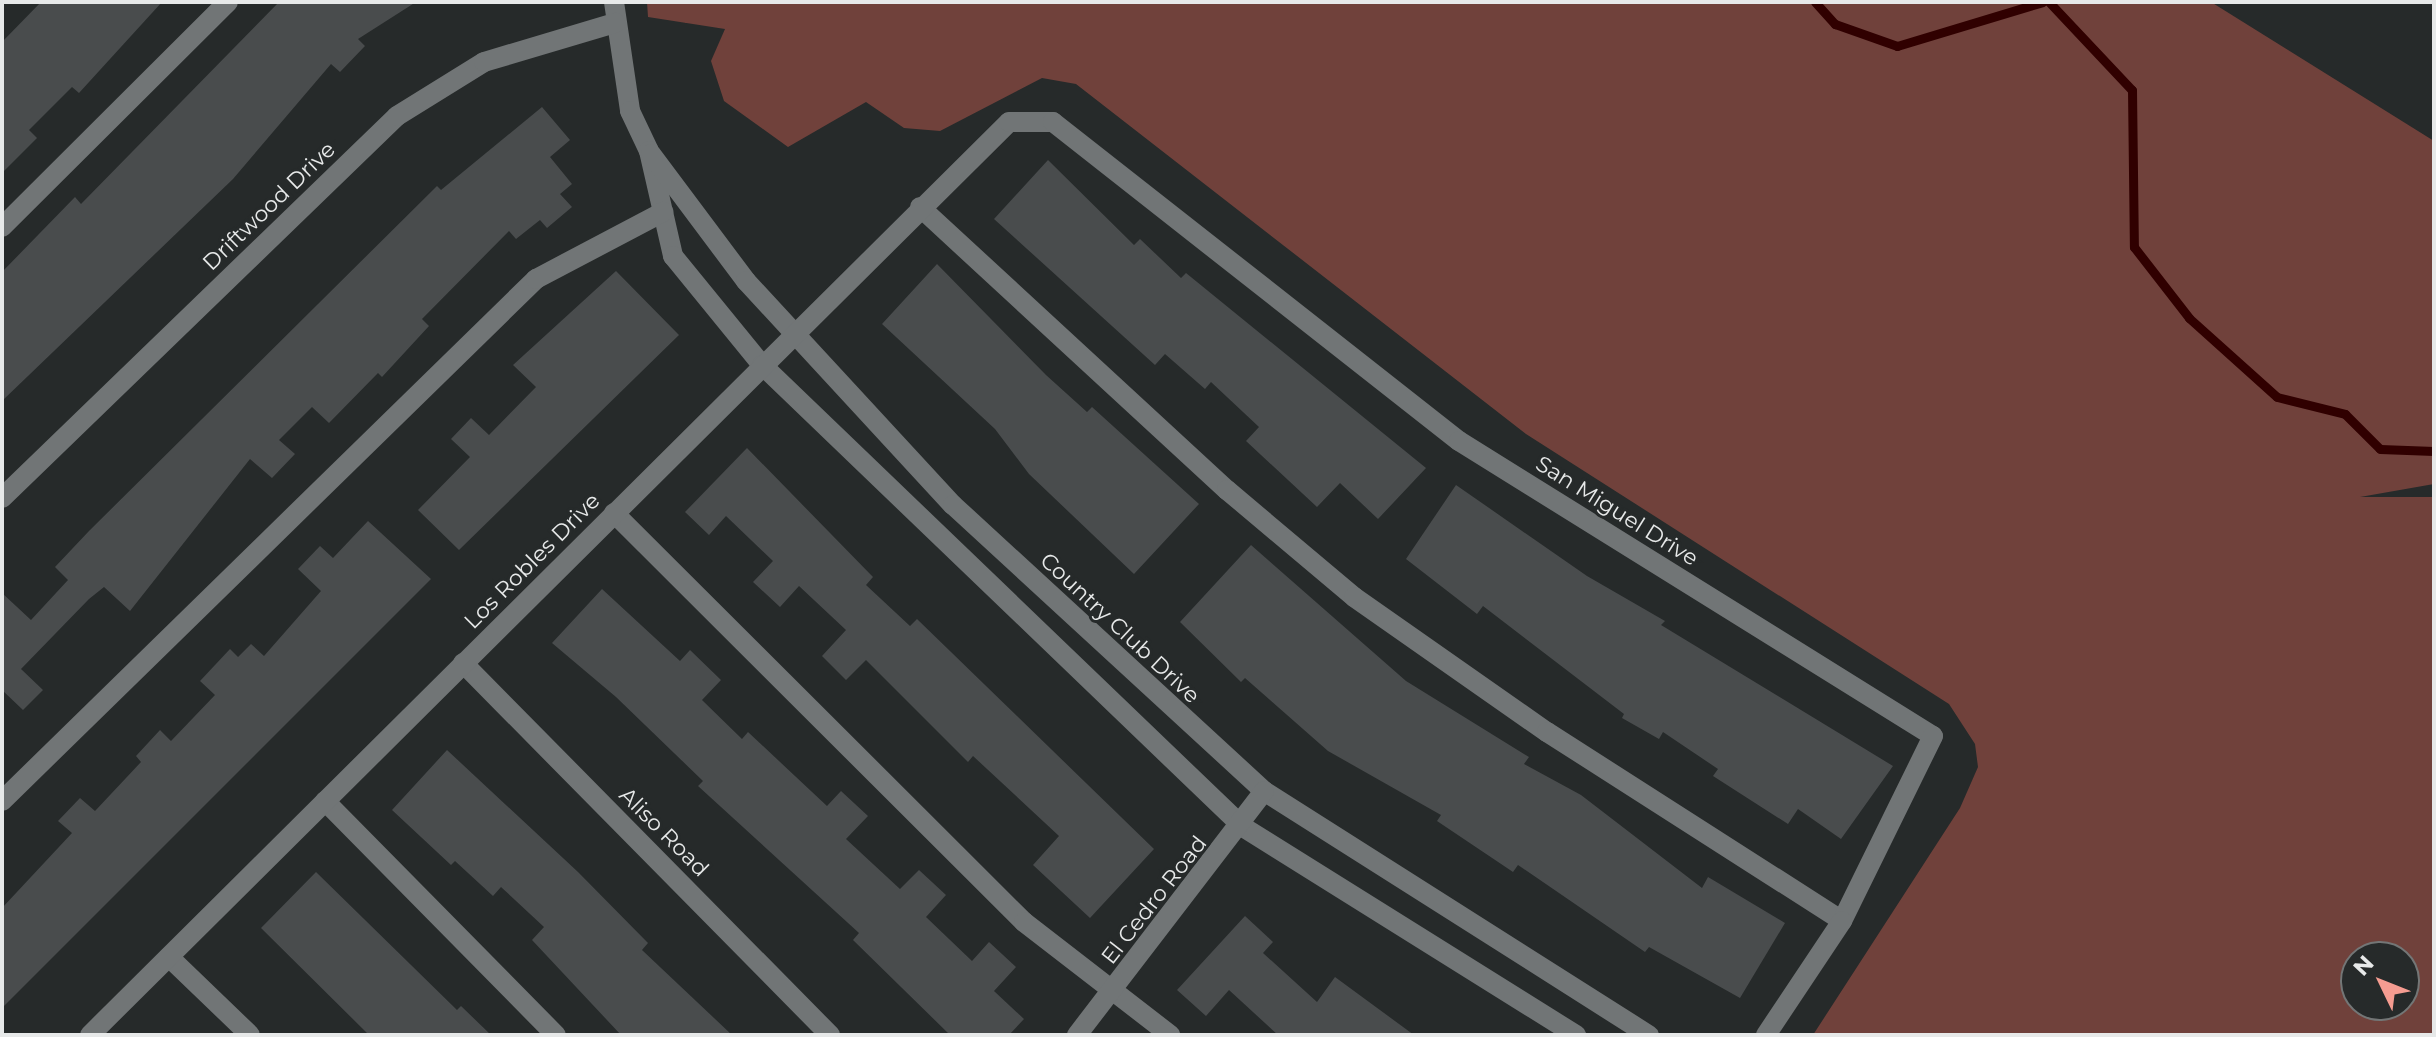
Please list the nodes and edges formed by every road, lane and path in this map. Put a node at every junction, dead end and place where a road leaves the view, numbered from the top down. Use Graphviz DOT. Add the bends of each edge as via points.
graph roads {
  1 [pos="228,2"];
  2 [pos="614,2"];
  3 [pos="615,23"];
  4 [pos="1009,122"];
  5 [pos="649,151"];
  6 [pos="920,207"];
  7 [pos="663,212"];
  8 [pos="2,227"];
  9 [pos="795,333"];
  10 [pos="762,365"];
  11 [pos="2,498"];
  12 [pos="614,513"];
  13 [pos="463,663"];
  14 [pos="1264,791"];
  15 [pos="2,801"];
  16 [pos="325,801"];
  17 [pos="1243,827"];
  18 [pos="1842,921"];
  19 [pos="169,957"];
  20 [pos="1111,993"];
  21 [pos="90,1035"];
  22 [pos="250,1035"];
  23 [pos="556,1035"];
  24 [pos="830,1035"];
  25 [pos="1077,1035"];
  26 [pos="1170,1035"];
  27 [pos="1576,1035"];
  28 [pos="1649,1035"];
  29 [pos="1766,1035"];
  1 -- 8 [label="street"];
  2 -- 3 [label="street, Country Club Drive"];
  3 -- 5 [label="street, Country Club Drive" via="630,111"];
  3 -- 11 [label="street, Driftwood Drive" via="484,62 397,116"];
  4 -- 6 [label="street, Los Robles Drive"];
  4 -- 18 [label="street, San Miguel Drive" via="1053,122 1459,441 1933,736"];
  5 -- 7 [label="street, Country Club Drive"];
  5 -- 9 [label="street, Country Club Drive" via="746,281"];
  6 -- 9 [label="street, Los Robles Drive"];
  6 -- 18 [label="street" via="1227,490 1354,597 1547,732"];
  7 -- 10 [label="street, Country Club Drive" via="673,256"];
  7 -- 15 [label="street" via="536,279"];
  9 -- 10 [label="street, Los Robles Drive"];
  9 -- 14 [label="street, Country Club Drive" via="953,505"];
  10 -- 12 [label="street, Los Robles Drive"];
  10 -- 17 [label="street, Country Club Drive"];
  12 -- 13 [label="street, Los Robles Drive"];
  12 -- 20 [label="street" via="1024,922"];
  13 -- 16 [label="street, Los Robles Drive"];
  13 -- 24 [label="street, Aliso Road"];
  14 -- 17 [label="street, El Cedro Road"];
  14 -- 28 [label="street, Country Club Drive" via="1333,829"];
  16 -- 19 [label="street, Los Robles Drive"];
  16 -- 23 [label="street"];
  17 -- 20 [label="street, El Cedro Road"];
  17 -- 27 [label="street, Country Club Drive"];
  18 -- 29 [label="street, San Miguel Drive"];
  19 -- 21 [label="street, Los Robles Drive"];
  19 -- 22 [label="street"];
  20 -- 25 [label="street, El Cedro Road"];
  20 -- 26 [label="street"];
}
